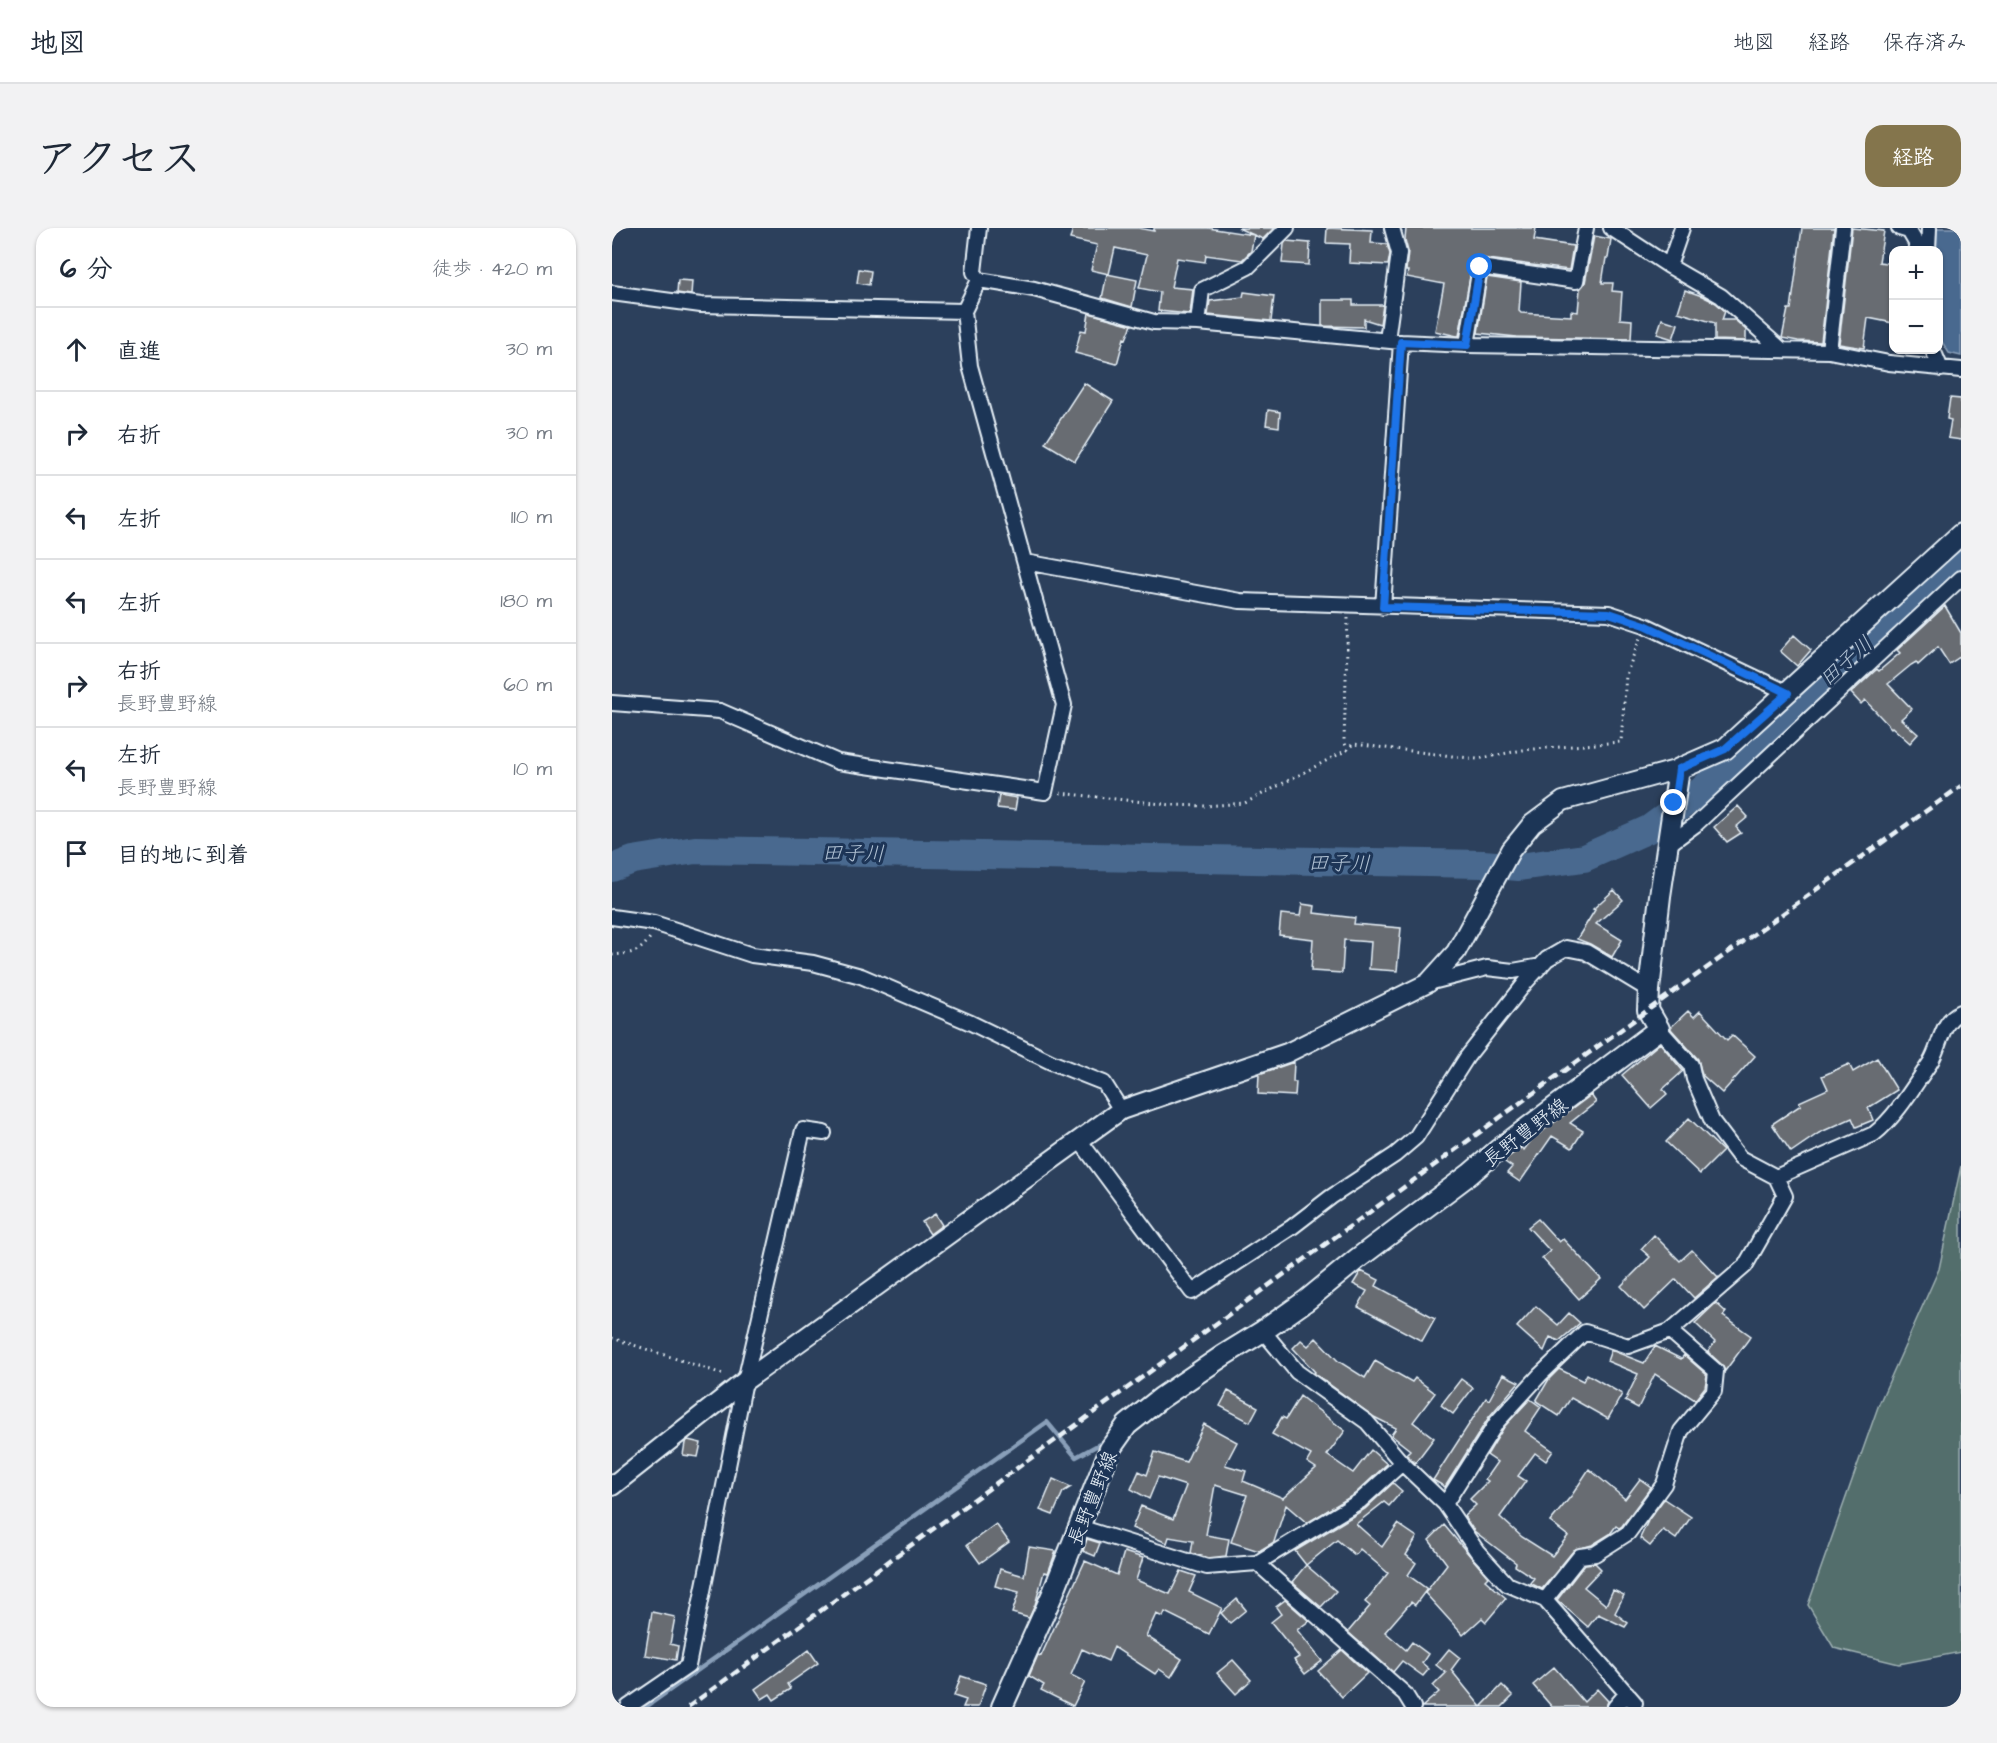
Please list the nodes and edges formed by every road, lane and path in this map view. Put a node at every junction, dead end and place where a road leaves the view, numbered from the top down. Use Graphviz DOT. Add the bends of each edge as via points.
graph roads {
  1 [pos="978,228"];
  2 [pos="1287,228"];
  3 [pos="1390,228"];
  4 [pos="1586,228"];
  5 [pos="1611,228"];
  6 [pos="1682,228"];
  7 [pos="1843,228"];
  8 [pos="1899,228"];
  9 [pos="1929,228"];
  10 [pos="1916,246"];
  11 [pos="1928,246"];
  12 [pos="1669,266"];
  13 [pos="979,280"];
  14 [pos="612,293"];
  15 [pos="964,311"];
  16 [pos="1198,323"];
  17 [pos="1387,340"];
  18 [pos="1401,342"];
  19 [pos="1467,345"];
  20 [pos="1782,350"];
  21 [pos="1829,351"];
  22 [pos="1935,354"];
  23 [pos="1892,356"];
  24 [pos="1941,369"];
  25 [pos="1961,370"];
  26 [pos="1958,542"];
  27 [pos="1025,562"];
  28 [pos="1961,578"];
  29 [pos="1348,605"];
  30 [pos="1383,607"];
  31 [pos="1645,625"];
  32 [pos="1788,693"];
  33 [pos="612,703"];
  34 [pos="1347,750"];
  35 [pos="1679,769"];
  36 [pos="1045,792"];
  37 [pos="1669,840"];
  38 [pos="612,917"];
  39 [pos="654,923"];
  40 [pos="612,955"];
  41 [pos="1540,966"];
  42 [pos="1428,983"];
  43 [pos="1649,990"];
  44 [pos="1961,1012"];
  45 [pos="1659,1029"];
  46 [pos="1121,1110"];
  47 [pos="824,1133"];
  48 [pos="1080,1141"];
  49 [pos="1776,1177"];
  50 [pos="1263,1331"];
  51 [pos="1670,1331"];
  52 [pos="612,1338"];
  53 [pos="745,1381"];
  54 [pos="1402,1463"];
  55 [pos="612,1486"];
  56 [pos="1445,1504"];
  57 [pos="1079,1527"];
  58 [pos="1257,1563"];
  59 [pos="1545,1600"];
  60 [pos="628,1707"];
  61 [pos="1002,1707"];
  62 [pos="1413,1707"];
  63 [pos="1615,1707"];
  1 -- 13 [label="street" via="974,272"];
  2 -- 16 [label="street" via="1248,267 1202,290"];
  3 -- 17 [label="street" via="1399,253"];
  4 -- 19 [label="street" via="1576,281 1480,267"];
  5 -- 12 [label="street"];
  6 -- 12 [label="street"];
  7 -- 21 [label="street"];
  8 -- 10 [label="street" via="1909,231"];
  9 -- 11 [label="street"];
  12 -- 20 [label="street" via="1720,296"];
  13 -- 15 [label="street"];
  13 -- 16 [label="street" via="1034,289 1154,322"];
  14 -- 15 [label="street" via="700,305"];
  15 -- 27 [label="street" via="970,366"];
  16 -- 17 [label="street"];
  17 -- 18 [label="street"];
  18 -- 19 [label="street"];
  18 -- 30 [label="street"];
  19 -- 20 [label="street"];
  20 -- 21 [label="street"];
  21 -- 23 [label="street"];
  22 -- 24 [label="street"];
  23 -- 24 [label="street"];
  24 -- 25 [label="street"];
  26 -- 32 [label="main road"];
  27 -- 29 [label="street" via="1240,601"];
  27 -- 36 [label="street" via="1064,705"];
  28 -- 37 [label="street" via="1704,817"];
  29 -- 30 [label="street"];
  29 -- 34 [label="path" via="1344,740"];
  30 -- 31 [label="street" via="1609,613"];
  31 -- 32 [label="street"];
  31 -- 34 [label="path" via="1626,675 1621,742 1523,750 1477,759 1353,744"];
  32 -- 35 [label="main road" via="1725,749"];
  33 -- 36 [label="street" via="720,711 838,762"];
  34 -- 36 [label="path" via="1245,803 1172,806"];
  35 -- 37 [label="main road"];
  35 -- 42 [label="street" via="1563,801 1532,824 1511,850 1456,952"];
  37 -- 43 [label="main road"];
  38 -- 39 [label="street"];
  39 -- 40 [label="path" via="646,945 637,952"];
  39 -- 46 [label="street" via="752,955 813,963 861,976 1104,1083"];
  41 -- 42 [label="street" via="1513,971 1486,968"];
  41 -- 43 [label="street" via="1566,948 1586,952"];
  41 -- 48 [label="street" via="1467,1057 1416,1137 1292,1227 1192,1292"];
  42 -- 46 [label="street" via="1287,1053"];
  43 -- 45 [label="main road" via="1648,1010"];
  44 -- 49 [label="street" via="1942,1031 1931,1061 1887,1123 1874,1134"];
  45 -- 49 [label="street" via="1691,1065 1712,1121 1740,1158"];
  45 -- 50 [label="main road, 長野豊野線"];
  46 -- 48 [label="street"];
  47 -- 53 [label="street" via="803,1130"];
  48 -- 53 [label="street"];
  49 -- 51 [label="street" via="1785,1196 1744,1266"];
  50 -- 54 [label="street" via="1297,1372 1367,1422"];
  50 -- 57 [label="main road, 長野豊野線" via="1127,1425 1110,1449"];
  51 -- 56 [label="street" via="1628,1346 1585,1332 1497,1422"];
  51 -- 59 [label="street" via="1716,1371 1714,1391 1681,1431 1664,1484 1628,1533 1595,1554 1580,1556"];
  52 -- 53 [label="path"];
  53 -- 55 [label="street"];
  53 -- 60 [label="street" via="688,1666"];
  54 -- 56 [label="street"];
  54 -- 58 [label="street" via="1360,1501"];
  56 -- 59 [label="street" via="1477,1551 1508,1584"];
  57 -- 58 [label="street" via="1207,1567"];
  57 -- 61 [label="main road, 長野豊野線"];
  58 -- 62 [label="street" via="1405,1694"];
  59 -- 63 [label="street" via="1631,1698"];
}
